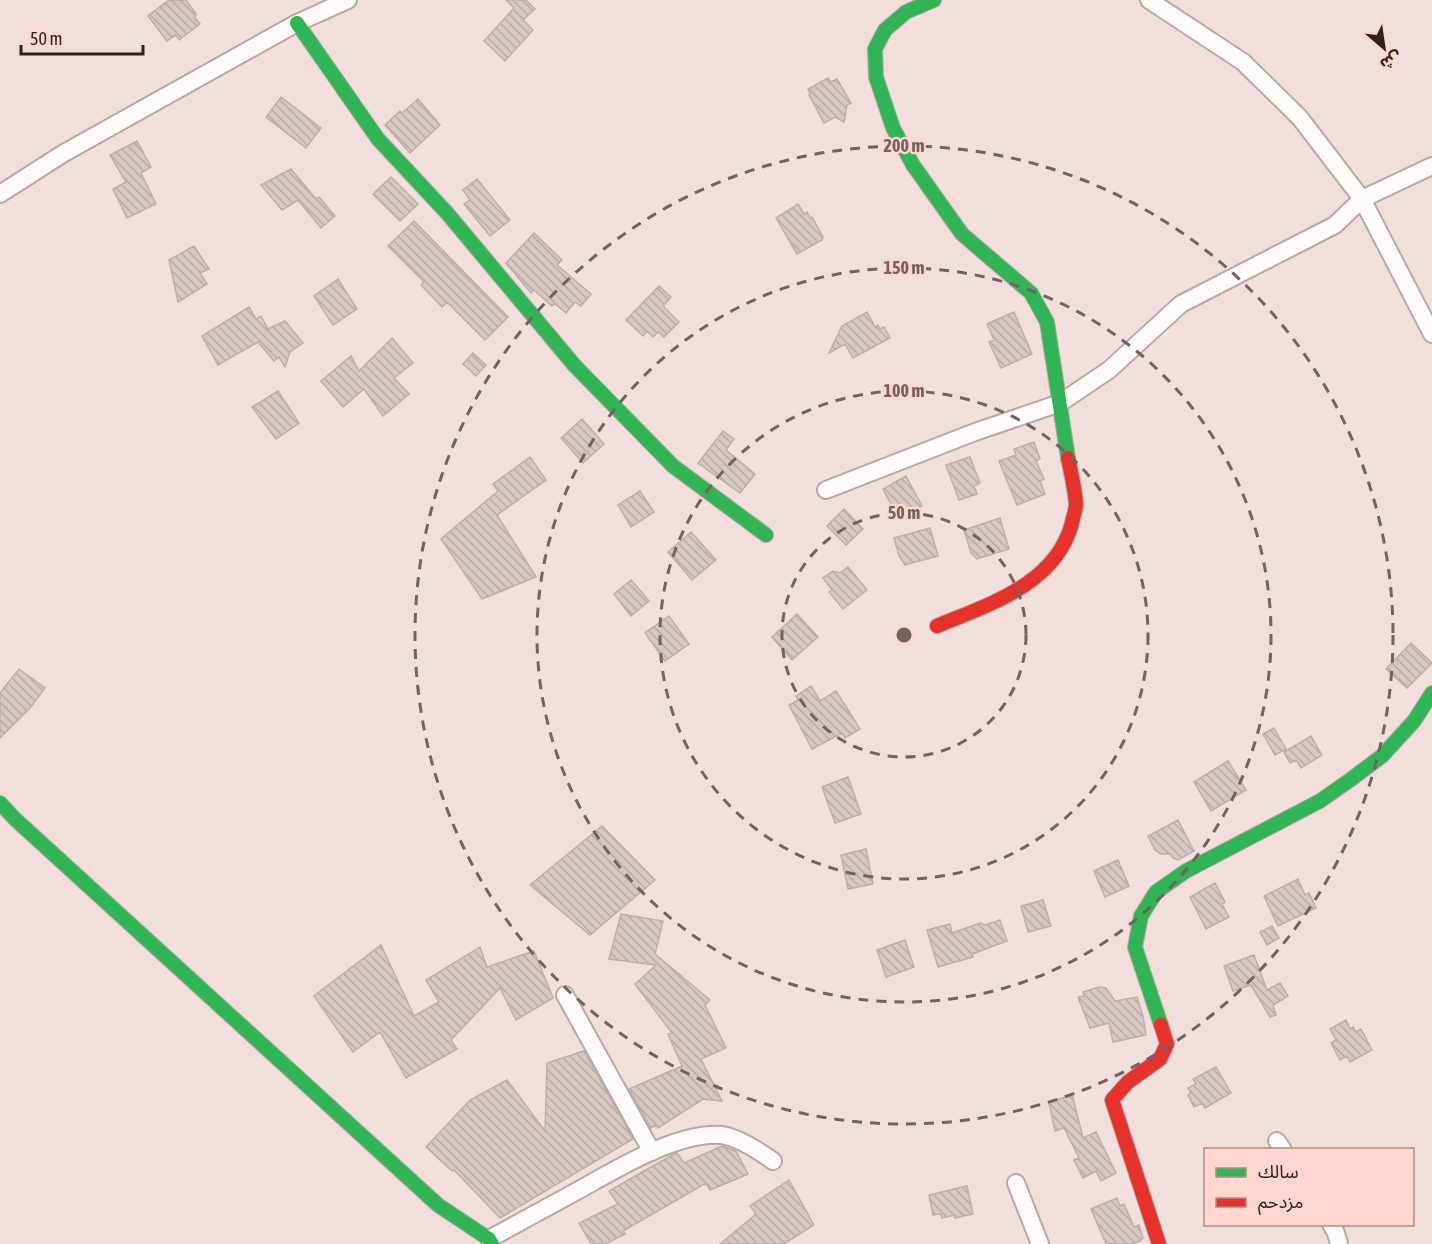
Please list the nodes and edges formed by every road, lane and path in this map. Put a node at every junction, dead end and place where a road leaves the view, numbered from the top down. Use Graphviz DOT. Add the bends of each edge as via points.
graph roads {
  1 [pos="348,0"];
  2 [pos="934,0"];
  3 [pos="1149,0"];
  4 [pos="297,23"];
  5 [pos="1432,166"];
  6 [pos="0,194"];
  7 [pos="1362,199"];
  8 [pos="1432,334"];
  9 [pos="1060,403"];
  10 [pos="826,490"];
  11 [pos="766,535"];
  12 [pos="937,626"];
  13 [pos="1432,693"];
  14 [pos="0,803"];
  15 [pos="565,995"];
  16 [pos="652,1152"];
  17 [pos="773,1161"];
  18 [pos="1016,1183"];
  19 [pos="1332,1226"];
  20 [pos="491,1242"];
  21 [pos="1040,1244"];
  22 [pos="1160,1244"];
  23 [pos="1339,1244"];
  1 -- 4 [label="street"];
  2 -- 9 [label="street" via="906,12 885,30 875,49 876,77 892,128 962,234 1031,293 1047,322"];
  3 -- 7 [label="street" via="1243,62 1300,118"];
  4 -- 6 [label="street" via="64,153"];
  4 -- 11 [label="street" via="378,139 447,213 575,366 673,466"];
  5 -- 7 [label="street"];
  7 -- 8 [label="street"];
  7 -- 9 [label="street" via="1335,225 1181,304 1109,370"];
  9 -- 10 [label="street"];
  9 -- 12 [label="street" via="1076,506 1072,527 1060,552 1042,575 1006,597"];
  13 -- 22 [label="street" via="1382,756 1320,801 1186,871 1156,892 1141,916 1136,946 1167,1044 1160,1059 1128,1082 1112,1100"];
  14 -- 20 [label="street" via="438,1205"];
  15 -- 16 [label="street"];
  16 -- 17 [label="street" via="694,1138 722,1135 754,1147"];
  16 -- 20 [label="street"];
  18 -- 21 [label="street"];
  19 -- 23 [label="street"];
}
